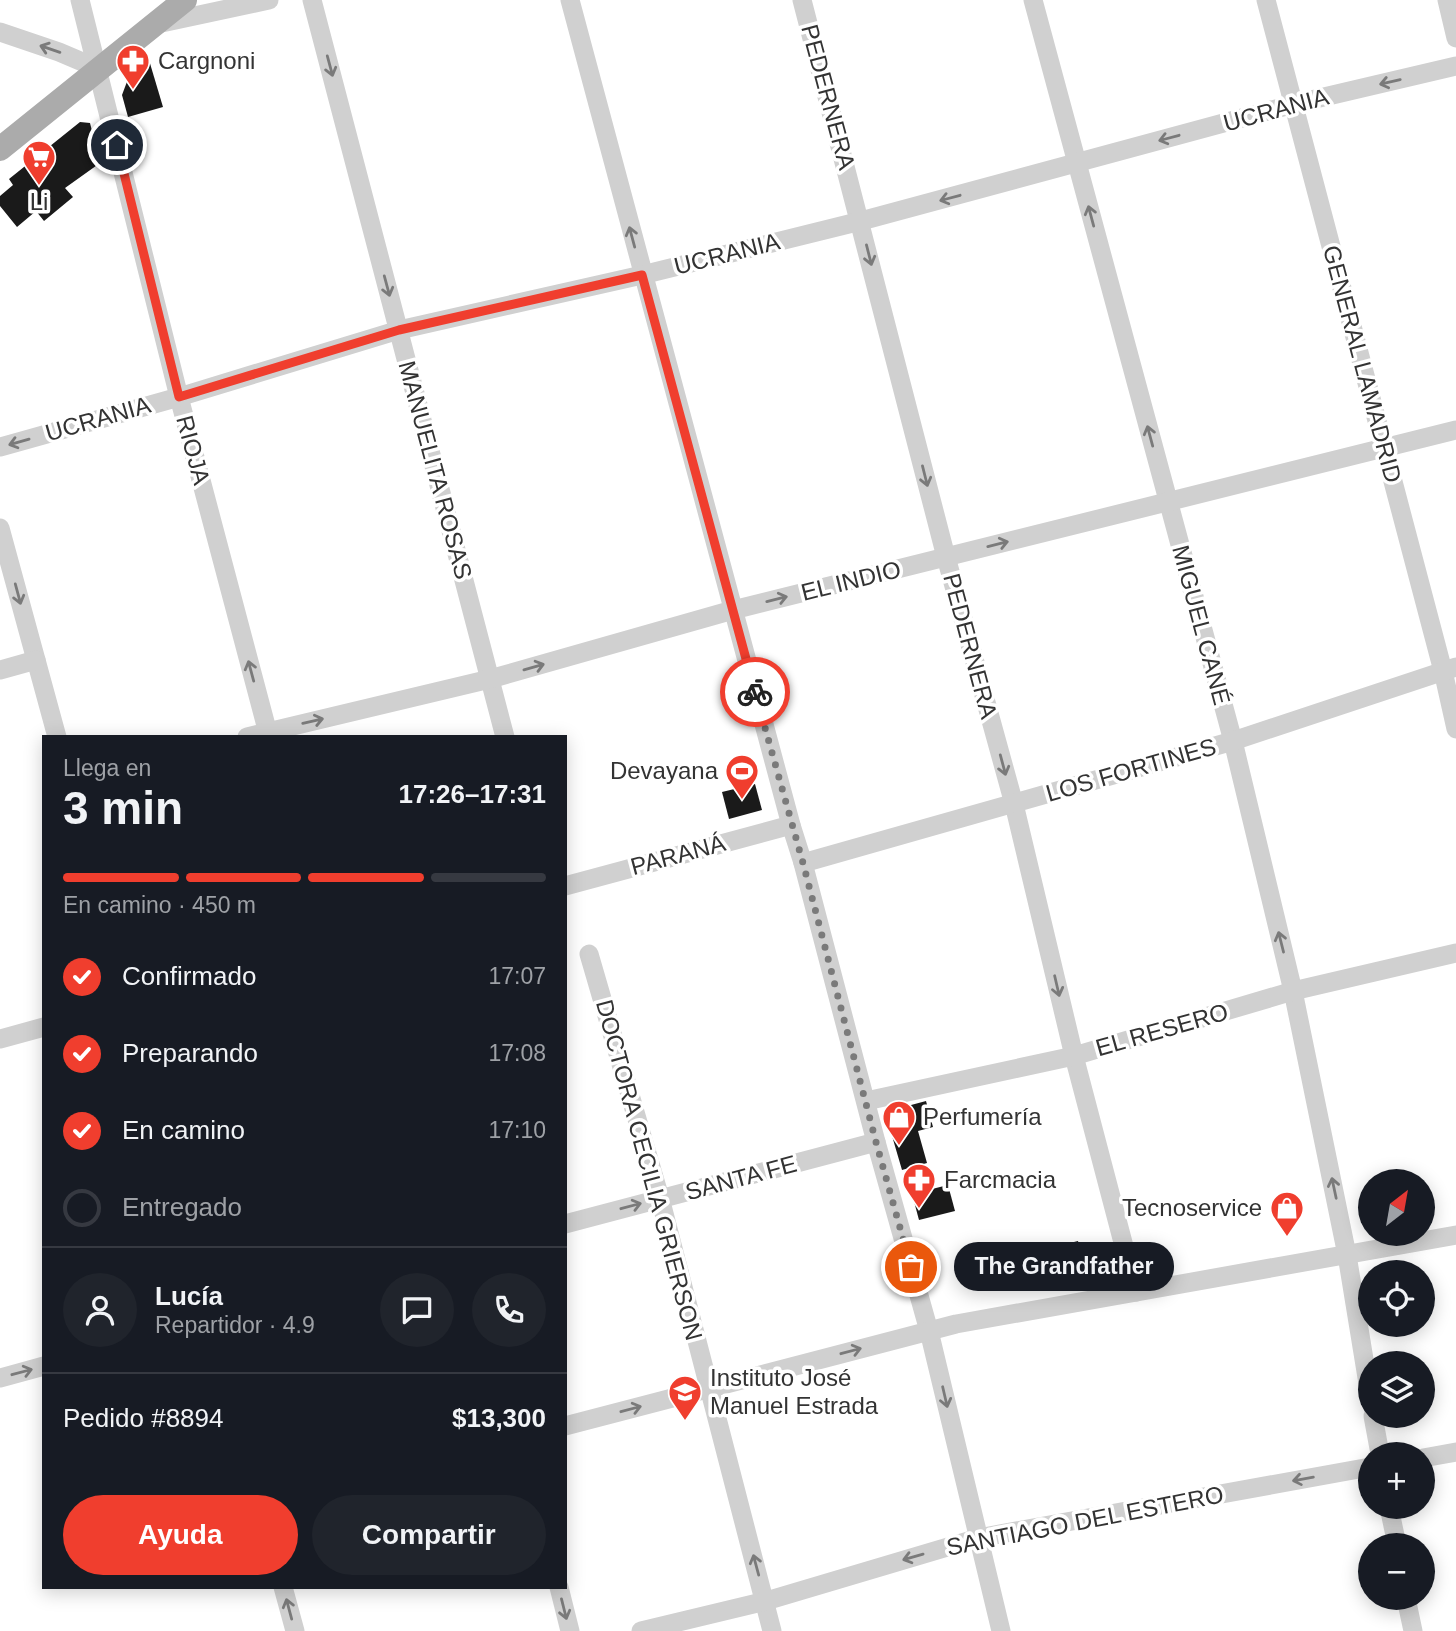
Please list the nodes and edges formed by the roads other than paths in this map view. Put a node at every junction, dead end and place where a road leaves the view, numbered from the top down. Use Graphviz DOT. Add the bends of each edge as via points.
graph roads {
  1 [pos="80,0"];
  2 [pos="185,0"];
  3 [pos="269,0"];
  4 [pos="312,0"];
  5 [pos="569,0"];
  6 [pos="802,0"];
  7 [pos="1033,0"];
  8 [pos="1266,0"];
  9 [pos="1447,0"];
  10 [pos="153,25"];
  11 [pos="0,32"];
  12 [pos="1456,38"];
  13 [pos="1456,66"];
  14 [pos="99,69"];
  15 [pos="1294,104"];
  16 [pos="0,149"];
  17 [pos="1077,163"];
  18 [pos="861,221"];
  19 [pos="642,275"];
  20 [pos="399,330"];
  21 [pos="179,397"];
  22 [pos="1456,430"];
  23 [pos="0,447"];
  24 [pos="1384,448"];
  25 [pos="1168,502"];
  26 [pos="0,528"];
  27 [pos="946,557"];
  28 [pos="733,610"];
  29 [pos="36,660"];
  30 [pos="1450,669"];
  31 [pos="0,670"];
  32 [pos="489,679"];
  33 [pos="1456,729"];
  34 [pos="268,734"];
  35 [pos="56,735"];
  36 [pos="504,735"];
  37 [pos="1233,741"];
  38 [pos="1014,804"];
  39 [pos="791,825"];
  40 [pos="803,863"];
  41 [pos="567,885"];
  42 [pos="1456,953"];
  43 [pos="589,954"];
  44 [pos="1293,991"];
  45 [pos="42,1028"];
  46 [pos="0,1040"];
  47 [pos="1074,1056"];
  48 [pos="866,1101"];
  49 [pos="876,1142"];
  50 [pos="660,1198"];
  51 [pos="567,1223"];
  52 [pos="1456,1235"];
  53 [pos="1347,1255"];
  54 [pos="1136,1292"];
  55 [pos="929,1331"];
  56 [pos="1363,1351"];
  57 [pos="42,1367"];
  58 [pos="0,1378"];
  59 [pos="708,1388"];
  60 [pos="567,1425"];
  61 [pos="1456,1452"];
  62 [pos="1435,1456"];
  63 [pos="1358,1469"];
  64 [pos="978,1538"];
  65 [pos="284,1589"];
  66 [pos="560,1589"];
  67 [pos="766,1601"];
  68 [pos="1409,1610"];
  69 [pos="295,1631"];
  70 [pos="570,1631"];
  71 [pos="641,1631"];
  72 [pos="772,1631"];
  73 [pos="1000,1631"];
  74 [pos="1413,1631"];
  1 -- 14 [label="street, RIOJA"];
  2 -- 10 [label="main road"];
  3 -- 10 [label="street"];
  4 -- 20 [label="street, MANUELITA ROSAS, one-way"];
  19 -- 5 [label="street, one-way"];
  6 -- 18 [label="street, PEDERNERA"];
  7 -- 17 [label="street, MIGUEL CANÉ"];
  8 -- 15 [label="street, GENERAL LAMADRID"];
  9 -- 12 [label="street"];
  10 -- 14 [label="main road"];
  14 -- 11 [label="street, one-way"];
  13 -- 15 [label="street, UCRANIA, one-way"];
  14 -- 16 [label="main road"];
  14 -- 21 [label="street, RIOJA"];
  15 -- 17 [label="street, UCRANIA, one-way"];
  15 -- 24 [label="street, GENERAL LAMADRID"];
  17 -- 18 [label="street, UCRANIA, one-way"];
  25 -- 17 [label="street, MIGUEL CANÉ, one-way"];
  18 -- 19 [label="street, UCRANIA"];
  18 -- 27 [label="street, PEDERNERA, one-way"];
  19 -- 20 [label="street, UCRANIA"];
  19 -- 28 [label="street"];
  20 -- 21 [label="street, UCRANIA"];
  20 -- 32 [label="street, MANUELITA ROSAS"];
  21 -- 23 [label="street, UCRANIA, one-way"];
  34 -- 21 [label="street, RIOJA, one-way"];
  22 -- 24 [label="street, EL INDIO"];
  24 -- 25 [label="street, EL INDIO"];
  24 -- 30 [label="street, GENERAL LAMADRID"];
  27 -- 25 [label="street, EL INDIO, one-way"];
  25 -- 37 [label="street, MIGUEL CANÉ"];
  26 -- 29 [label="street, one-way"];
  28 -- 27 [label="street, EL INDIO, one-way"];
  27 -- 38 [label="street, PEDERNERA, one-way"];
  32 -- 28 [label="street, EL INDIO, one-way"];
  28 -- 39 [label="street"];
  29 -- 31 [label="street"];
  29 -- 35 [label="street"];
  30 -- 33 [label="street, GENERAL LAMADRID"];
  30 -- 37 [label="street, LOS FORTINES"];
  34 -- 32 [label="street, EL INDIO, one-way"];
  32 -- 36 [label="street, MANUELITA ROSAS"];
  37 -- 38 [label="street, LOS FORTINES"];
  44 -- 37 [label="street, MIGUEL CANÉ, one-way"];
  38 -- 40 [label="street, LOS FORTINES"];
  38 -- 47 [label="street, PEDERNERA, one-way"];
  39 -- 40 [label="street"];
  39 -- 41 [label="street, PARANÁ"];
  40 -- 48 [label="street"];
  42 -- 44 [label="street, EL RESERO"];
  43 -- 50 [label="street, DOCTORA CECILIA GRIERSON"];
  44 -- 47 [label="street, EL RESERO"];
  53 -- 44 [label="street, MIGUEL CANÉ, one-way"];
  45 -- 46 [label="street"];
  47 -- 48 [label="street, EL RESERO"];
  47 -- 54 [label="street, PEDERNERA"];
  48 -- 49 [label="street"];
  49 -- 50 [label="street, SANTA FE"];
  49 -- 55 [label="street"];
  51 -- 50 [label="street, SANTA FE, one-way"];
  50 -- 59 [label="street, DOCTORA CECILIA GRIERSON"];
  52 -- 53 [label="street"];
  53 -- 54 [label="street"];
  53 -- 56 [label="street, MIGUEL CANÉ"];
  54 -- 55 [label="street"];
  59 -- 55 [label="street, one-way"];
  55 -- 64 [label="street, one-way"];
  58 -- 57 [label="street, one-way"];
  60 -- 59 [label="street, one-way"];
  67 -- 59 [label="street, DOCTORA CECILIA GRIERSON, one-way"];
  61 -- 62 [label="street"];
  63 -- 64 [label="street, SANTIAGO DEL ESTERO, one-way"];
  64 -- 67 [label="street, SANTIAGO DEL ESTERO, one-way"];
  64 -- 73 [label="street"];
  69 -- 65 [label="street, one-way"];
  66 -- 70 [label="street, one-way"];
  67 -- 71 [label="street, SANTIAGO DEL ESTERO"];
  67 -- 72 [label="street, DOCTORA CECILIA GRIERSON"];
  68 -- 74 [label="street"];
}
